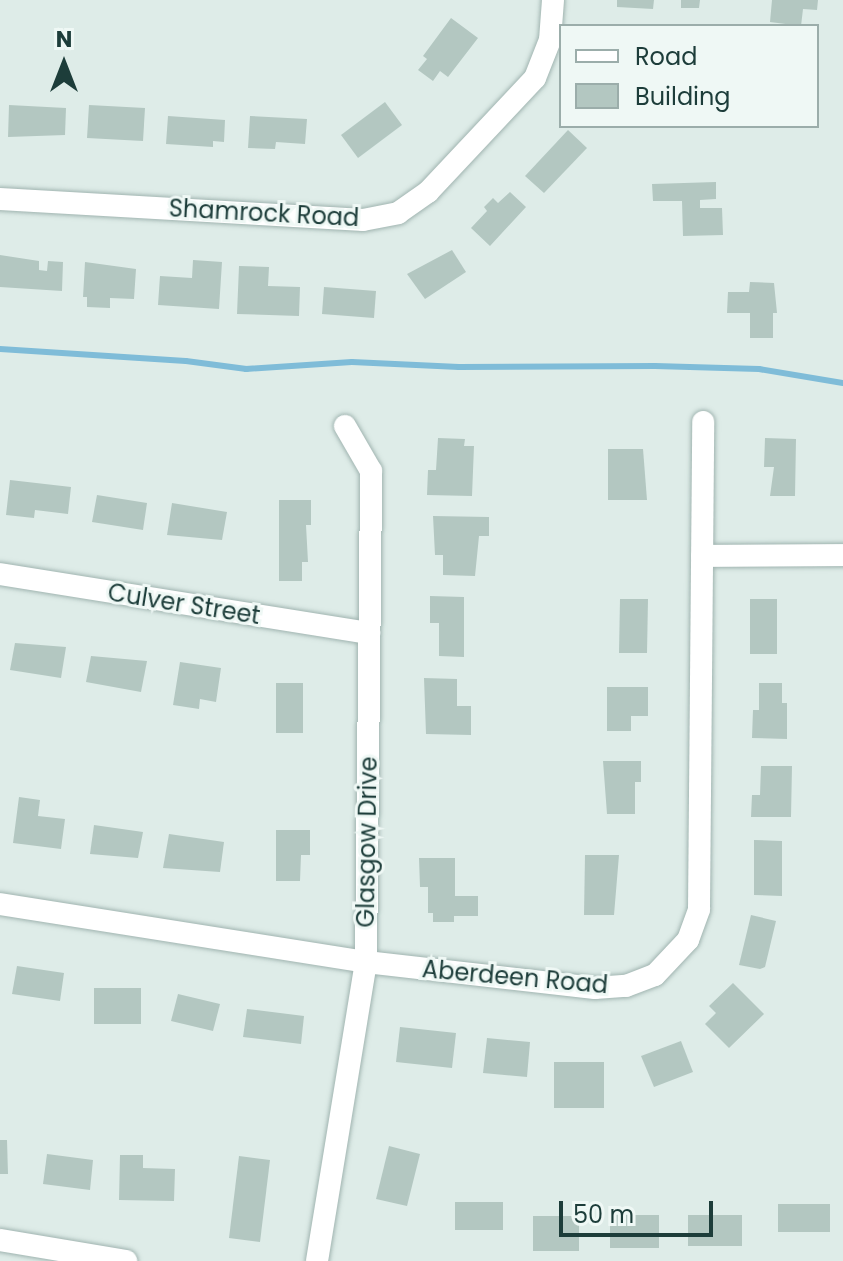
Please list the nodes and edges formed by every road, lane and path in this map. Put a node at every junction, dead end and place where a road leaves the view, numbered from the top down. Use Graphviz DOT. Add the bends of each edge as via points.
graph roads {
  1 [pos="553,0"];
  2 [pos="0,199"];
  3 [pos="703,422"];
  4 [pos="345,426"];
  5 [pos="843,555"];
  6 [pos="702,556"];
  7 [pos="0,574"];
  8 [pos="369,633"];
  9 [pos="0,904"];
  10 [pos="366,962"];
  11 [pos="0,1240"];
  12 [pos="126,1261"];
  13 [pos="317,1261"];
  1 -- 2 [label="street, Shamrock Road" via="550,40 535,78 428,192 398,213 363,220"];
  3 -- 6 [label="street, Aberdeen Road"];
  4 -- 8 [label="street, Glasgow Drive" via="371,471"];
  5 -- 6 [label="street"];
  6 -- 10 [label="street, Aberdeen Road" via="700,892 695,925 679,954 655,975 610,989"];
  7 -- 8 [label="street, Culver Street"];
  8 -- 10 [label="street, Glasgow Drive"];
  9 -- 10 [label="street, Aberdeen Road"];
  10 -- 13 [label="street, Glasgow Drive"];
  11 -- 12 [label="street"];
}
